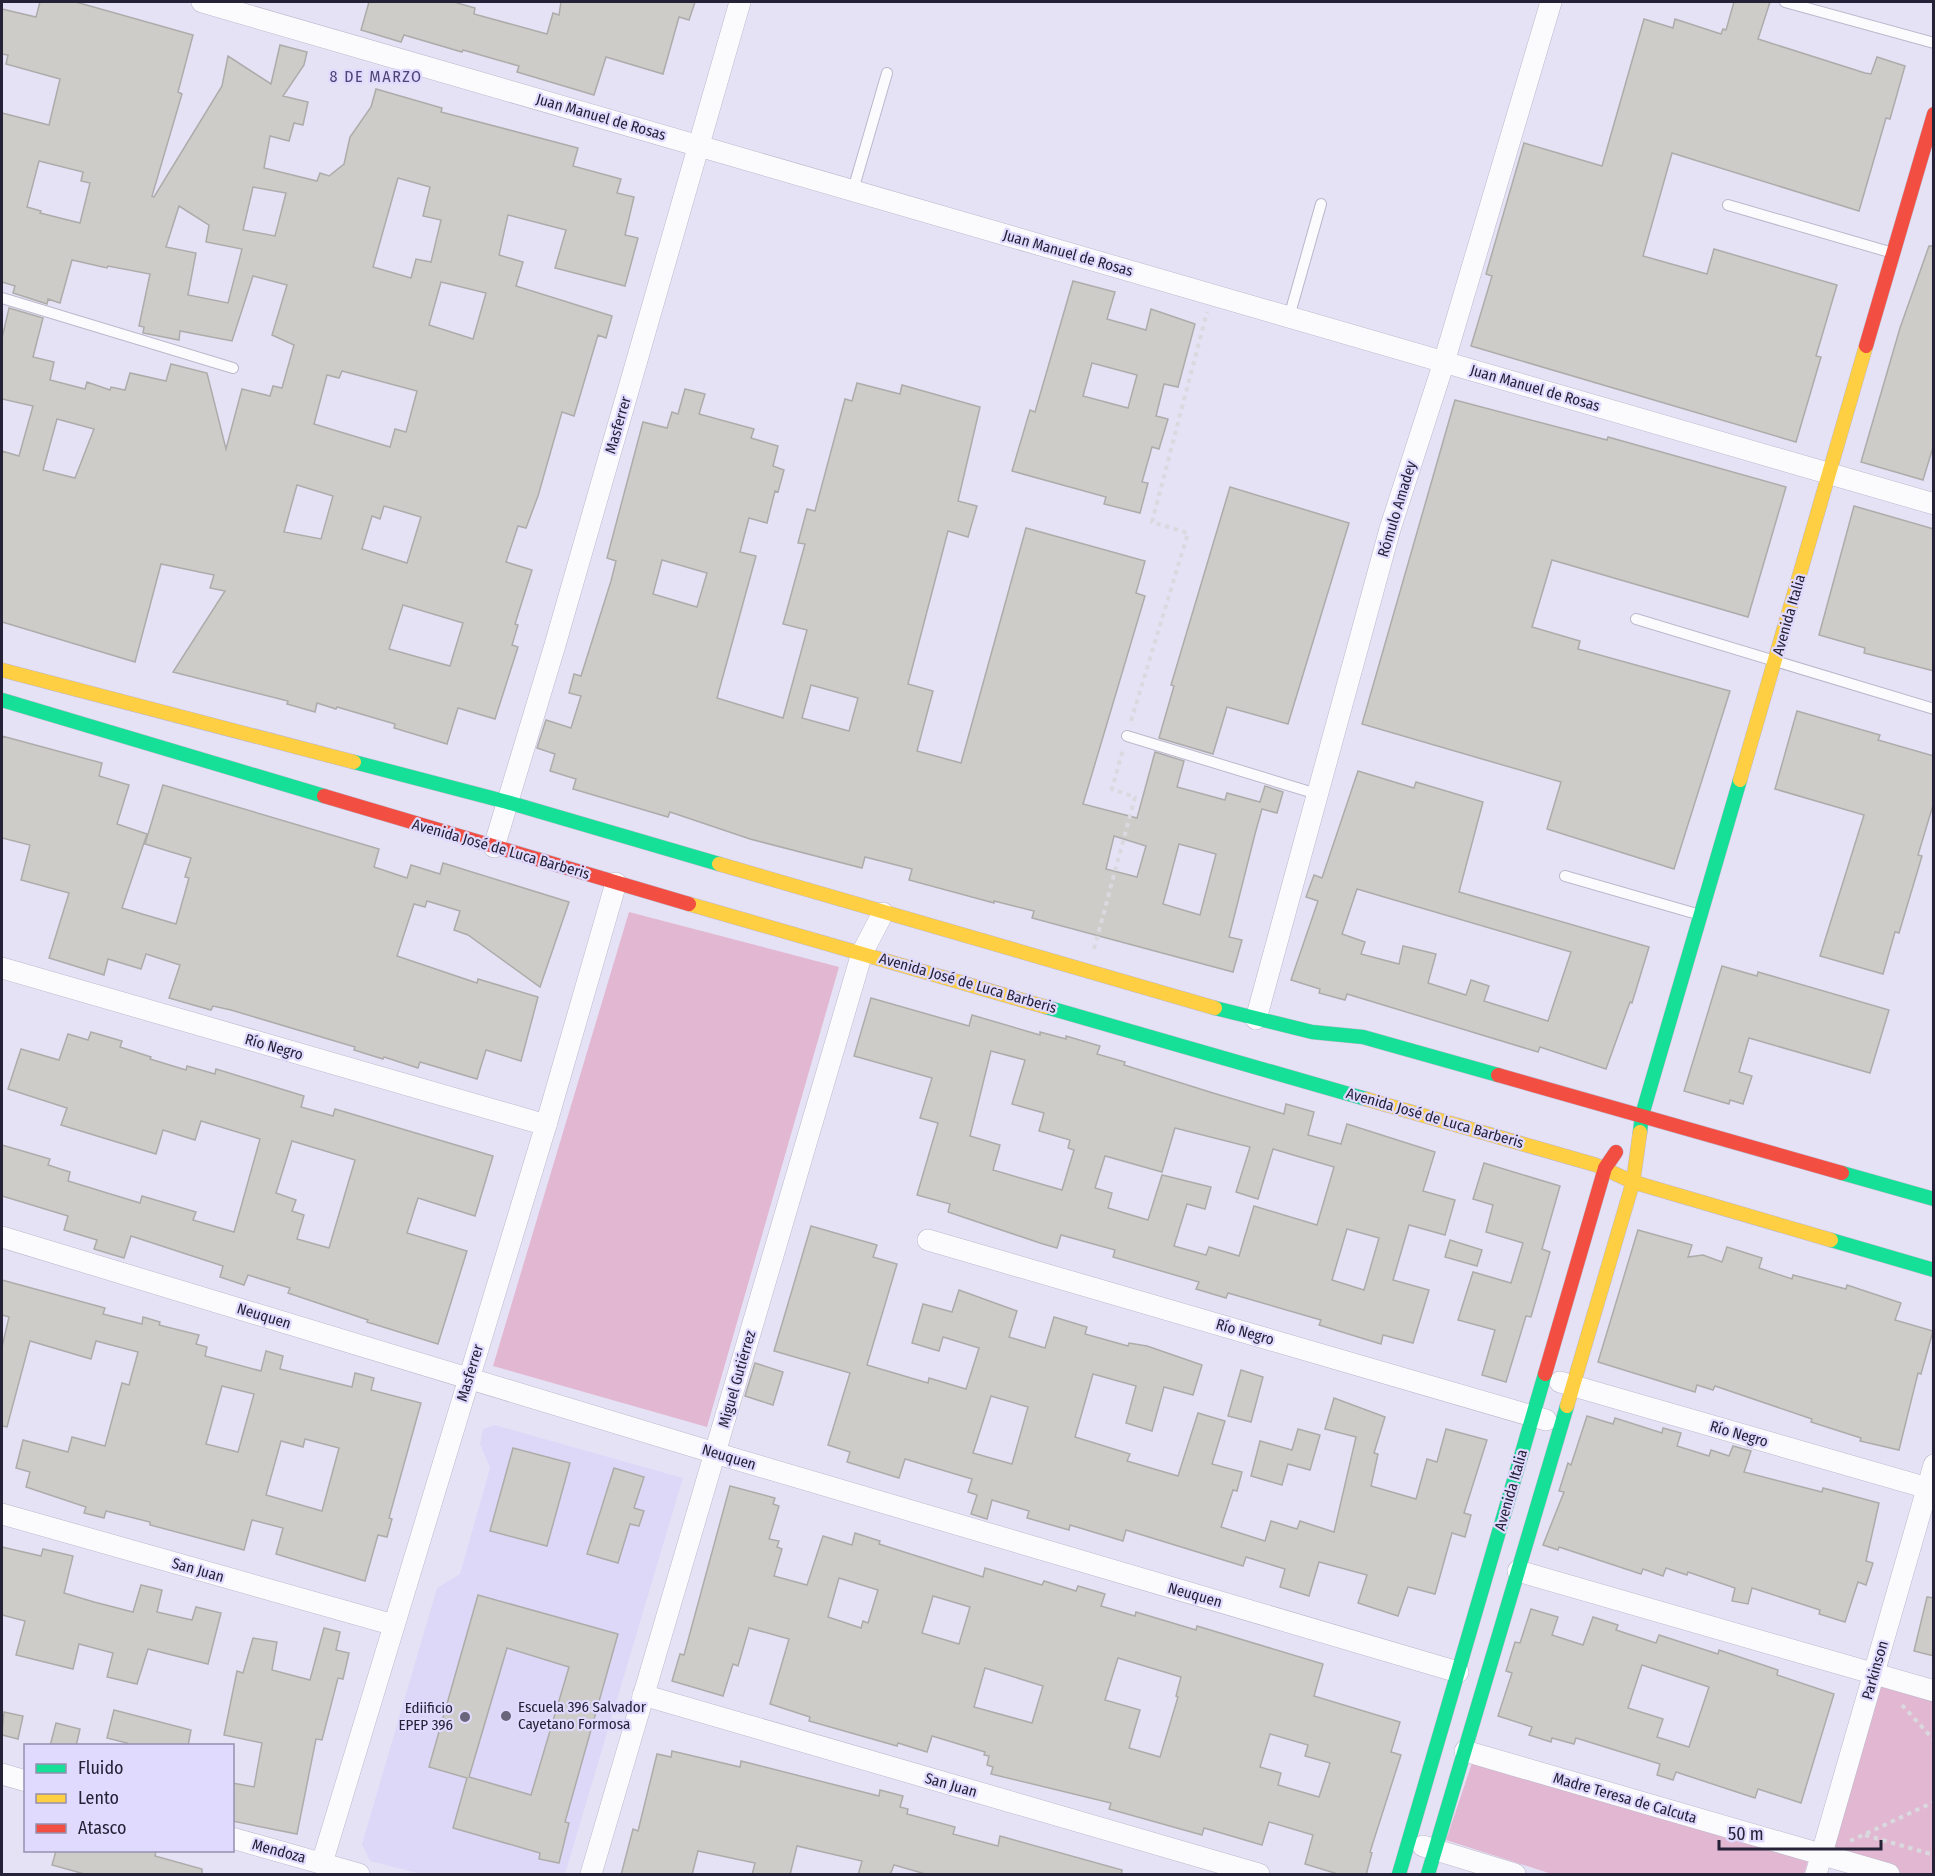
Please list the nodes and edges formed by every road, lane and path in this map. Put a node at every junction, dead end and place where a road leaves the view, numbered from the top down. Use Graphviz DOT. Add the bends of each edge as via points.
graph roads {
  1 [pos="202,2"];
  2 [pos="740,2"];
  3 [pos="1551,2"];
  4 [pos="1785,2"];
  5 [pos="1934,43"];
  6 [pos="887,74"];
  7 [pos="1934,114"];
  8 [pos="698,145"];
  9 [pos="853,190"];
  10 [pos="1321,204"];
  11 [pos="1728,205"];
  12 [pos="1893,253"];
  13 [pos="1212,294"];
  14 [pos="2,298"];
  15 [pos="1289,316"];
  16 [pos="1444,362"];
  17 [pos="233,368"];
  18 [pos="1830,474"];
  19 [pos="1934,504"];
  20 [pos="1636,619"];
  21 [pos="1776,661"];
  22 [pos="2,670"];
  23 [pos="2,700"];
  24 [pos="1934,709"];
  25 [pos="1127,736"];
  26 [pos="1317,794"];
  27 [pos="507,802"];
  28 [pos="494,847"];
  29 [pos="1565,876"];
  30 [pos="616,883"];
  31 [pos="883,913"];
  32 [pos="1701,915"];
  33 [pos="862,952"];
  34 [pos="2,968"];
  35 [pos="1087,973"];
  36 [pos="1256,1019"];
  37 [pos="1642,1115"];
  38 [pos="546,1125"];
  39 [pos="1605,1168"];
  40 [pos="1633,1182"];
  41 [pos="1934,1199"];
  42 [pos="2,1237"];
  43 [pos="928,1240"];
  44 [pos="1934,1270"];
  45 [pos="1544,1377"];
  46 [pos="469,1378"];
  47 [pos="1573,1385"];
  48 [pos="1532,1416"];
  49 [pos="1561,1425"];
  50 [pos="715,1453"];
  51 [pos="1934,1465"];
  52 [pos="1930,1489"];
  53 [pos="2,1515"];
  54 [pos="1518,1571"];
  55 [pos="394,1625"];
  56 [pos="1458,1672"];
  57 [pos="1873,1674"];
  58 [pos="1934,1691"];
  59 [pos="644,1695"];
  60 [pos="1899,1702"];
  61 [pos="1934,1740"];
  62 [pos="1465,1751"];
  63 [pos="2,1774"];
  64 [pos="24,1780"];
  65 [pos="1934,1802"];
  66 [pos="1864,1835"];
  67 [pos="234,1839"];
  68 [pos="1408,1842"];
  69 [pos="1436,1850"];
  70 [pos="1934,1855"];
  71 [pos="322,1863"];
  72 [pos="1818,1865"];
  73 [pos="359,1875"];
  74 [pos="591,1875"];
  75 [pos="1259,1875"];
  76 [pos="1399,1875"];
  77 [pos="1428,1875"];
  78 [pos="1515,1875"];
  79 [pos="1889,1875"];
  1 -- 8 [label="street, Juan Manuel de Rosas"];
  2 -- 8 [label="street, Masferrer"];
  3 -- 16 [label="street, Rómulo Amadey"];
  4 -- 5 [label="lane"];
  6 -- 9 [label="lane"];
  7 -- 12 [label="main road, Avenida Italia"];
  8 -- 9 [label="street, Juan Manuel de Rosas"];
  8 -- 27 [label="street, Masferrer"];
  9 -- 13 [label="street, Juan Manuel de Rosas"];
  10 -- 15 [label="lane"];
  11 -- 12 [label="lane"];
  12 -- 18 [label="main road, Avenida Italia"];
  13 -- 15 [label="street, Juan Manuel de Rosas"];
  13 -- 25 [label="path" via="1152,522 1188,533"];
  14 -- 17 [label="lane"];
  15 -- 16 [label="street, Juan Manuel de Rosas"];
  16 -- 18 [label="street, Juan Manuel de Rosas"];
  16 -- 26 [label="street, Rómulo Amadey" via="1390,529"];
  18 -- 19 [label="street, Juan Manuel de Rosas"];
  18 -- 21 [label="main road, Avenida Italia"];
  20 -- 21 [label="lane"];
  21 -- 24 [label="lane"];
  21 -- 32 [label="main road, Avenida Italia"];
  22 -- 27 [label="main road"];
  23 -- 28 [label="main road, Avenida José de Luca Barberis"];
  25 -- 26 [label="lane"];
  25 -- 35 [label="path" via="1112,789 1135,797"];
  26 -- 36 [label="street, Rómulo Amadey"];
  27 -- 28 [label="street, Masferrer"];
  27 -- 31 [label="main road"];
  28 -- 30 [label="main road, Avenida José de Luca Barberis"];
  29 -- 32 [label="lane"];
  30 -- 33 [label="main road, Avenida José de Luca Barberis"];
  30 -- 38 [label="street, Masferrer"];
  31 -- 33 [label="street, Miguel Gutiérrez"];
  31 -- 35 [label="main road"];
  32 -- 37 [label="main road, Avenida Italia"];
  33 -- 39 [label="main road, Avenida José de Luca Barberis"];
  33 -- 50 [label="street, Miguel Gutiérrez"];
  34 -- 38 [label="street, Río Negro"];
  35 -- 36 [label="main road"];
  36 -- 37 [label="main road" via="1312,1032 1363,1037"];
  37 -- 39 [label="main road, Avenida Italia"];
  37 -- 40 [label="main road, Avenida Italia"];
  37 -- 41 [label="main road"];
  38 -- 46 [label="street, Masferrer"];
  39 -- 40 [label="main road, Avenida José de Luca Barberis"];
  39 -- 45 [label="main road, Avenida Italia"];
  40 -- 44 [label="main road, Avenida José de Luca Barberis"];
  40 -- 47 [label="main road, Avenida Italia"];
  42 -- 46 [label="street, Neuquen"];
  43 -- 48 [label="street, Río Negro"];
  45 -- 47 [label="street, Río Negro"];
  45 -- 48 [label="main road, Avenida Italia"];
  46 -- 50 [label="street, Neuquen"];
  46 -- 55 [label="street, Masferrer"];
  47 -- 49 [label="main road, Avenida Italia"];
  47 -- 52 [label="street, Río Negro"];
  48 -- 49 [label="street, Río Negro"];
  48 -- 56 [label="main road, Avenida Italia"];
  49 -- 54 [label="main road, Avenida Italia"];
  50 -- 56 [label="street, Neuquen"];
  50 -- 59 [label="street, Miguel Gutiérrez"];
  51 -- 52 [label="street, Parkinson"];
  52 -- 57 [label="street, Parkinson"];
  53 -- 55 [label="street, San Juan"];
  54 -- 57 [label="street"];
  54 -- 62 [label="main road, Avenida Italia"];
  55 -- 71 [label="street, Masferrer"];
  56 -- 68 [label="main road, Avenida Italia"];
  57 -- 58 [label="street"];
  57 -- 72 [label="street, Parkinson"];
  59 -- 74 [label="street, Miguel Gutiérrez"];
  59 -- 75 [label="street, San Juan"];
  60 -- 61 [label="path"];
  62 -- 69 [label="main road, Avenida Italia"];
  62 -- 72 [label="street, Madre Teresa de Calcuta"];
  63 -- 64 [label="street"];
  65 -- 66 [label="path"];
  66 -- 70 [label="path"];
  66 -- 72 [label="path"];
  67 -- 71 [label="street, Mendoza"];
  68 -- 69 [label="street"];
  68 -- 76 [label="main road, Avenida Italia"];
  69 -- 77 [label="main road, Avenida Italia"];
  69 -- 78 [label="street"];
  71 -- 73 [label="street, Mendoza"];
  72 -- 79 [label="street, Madre Teresa de Calcuta"];
}
